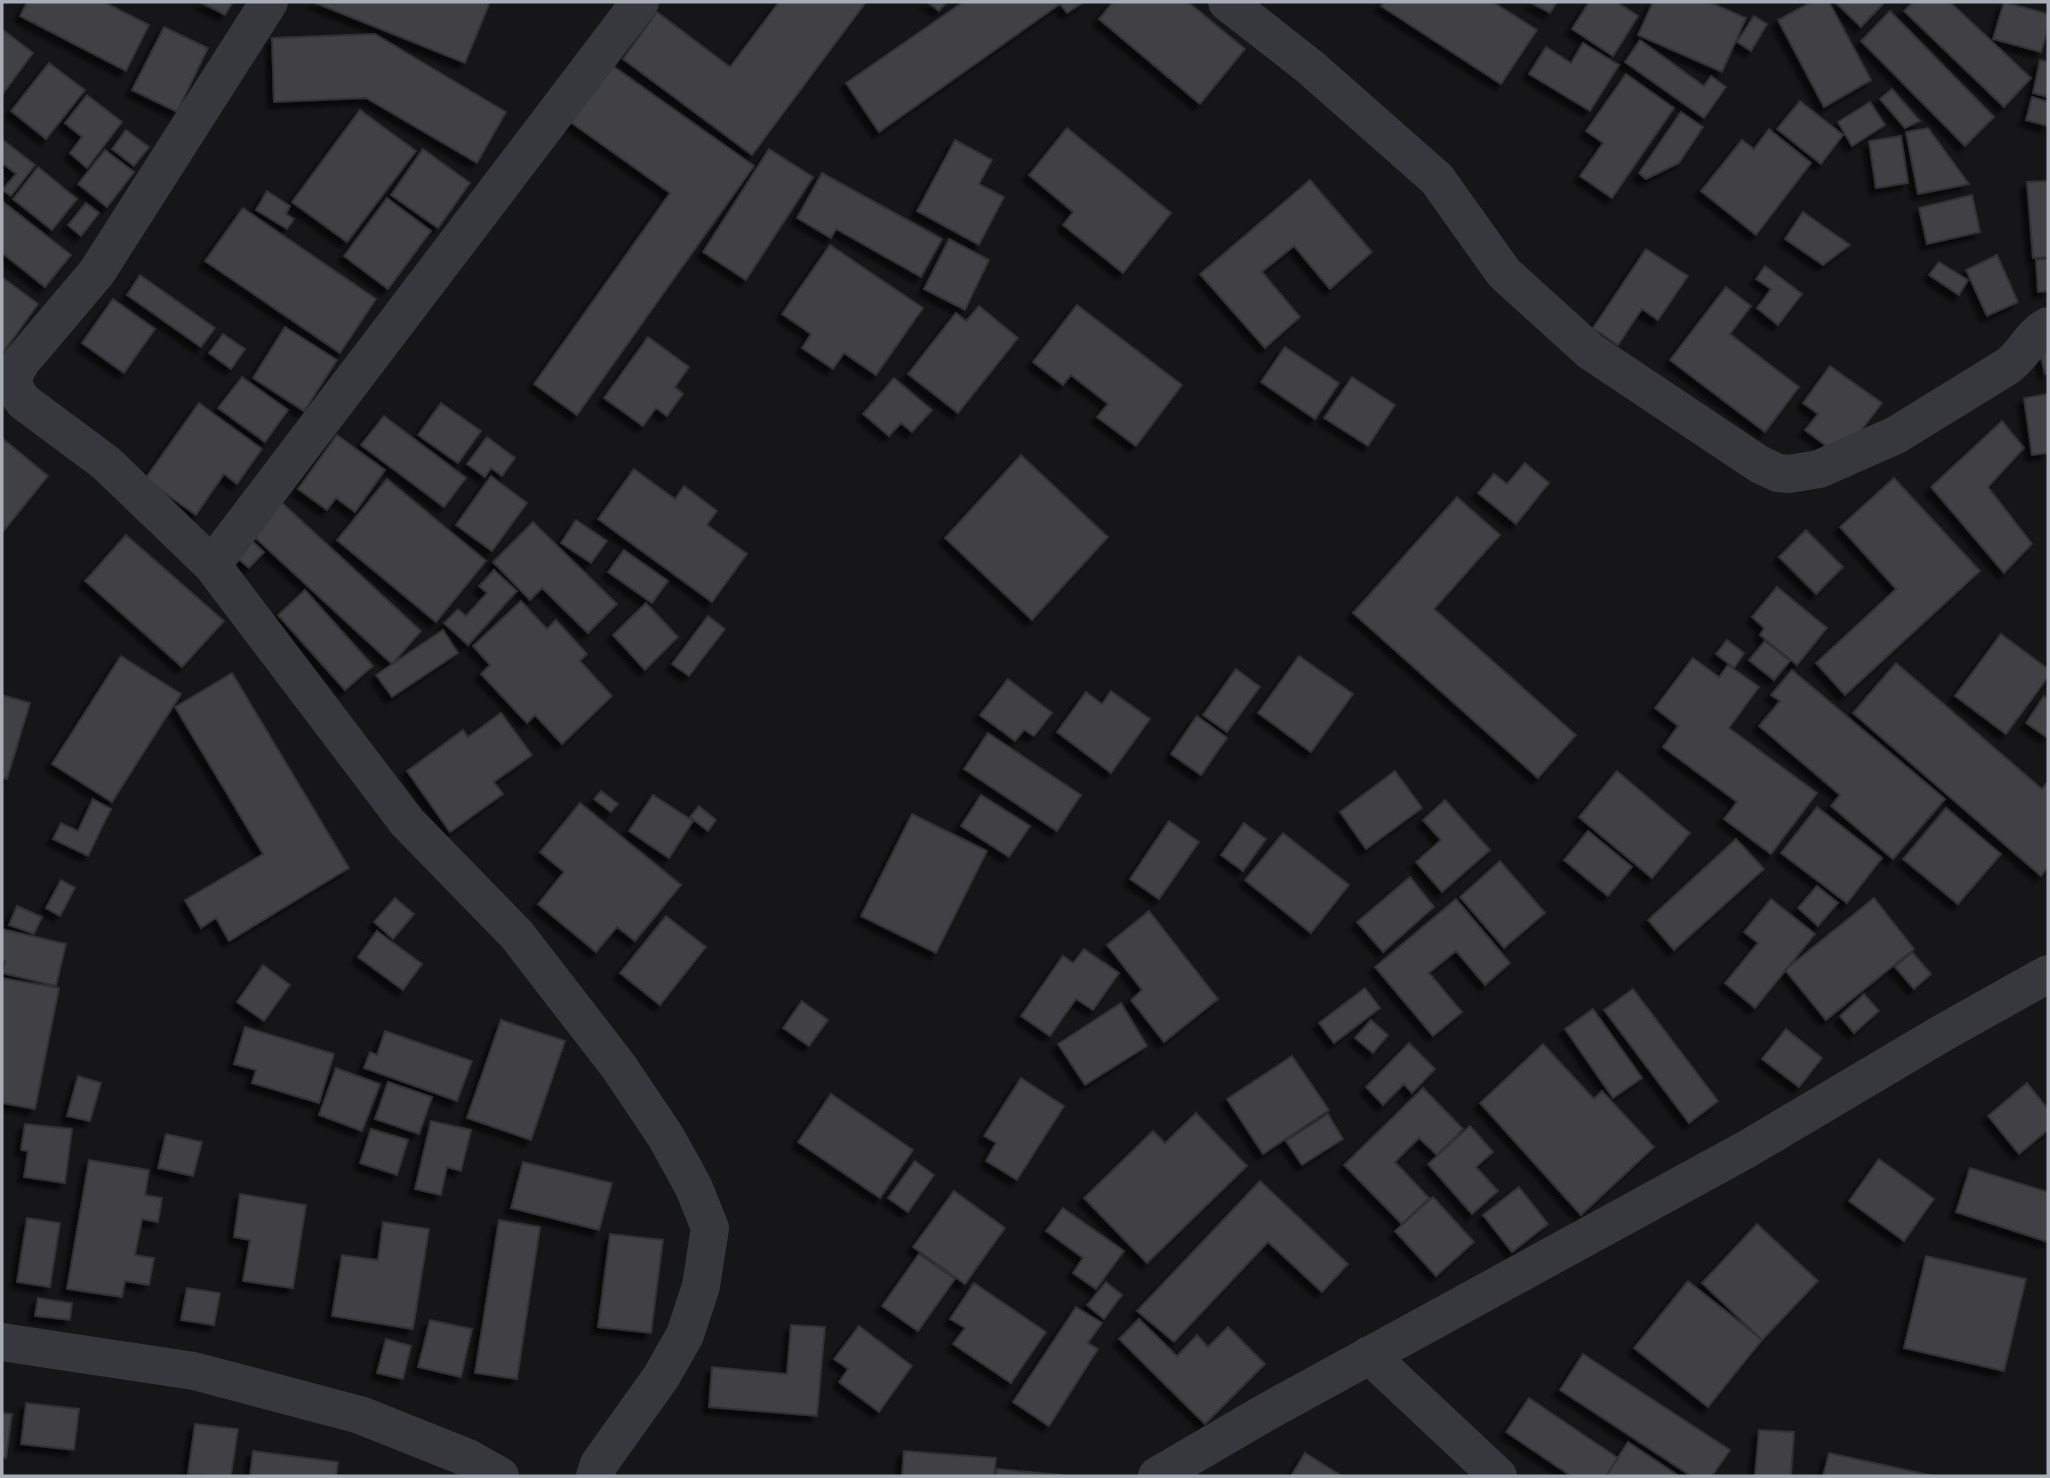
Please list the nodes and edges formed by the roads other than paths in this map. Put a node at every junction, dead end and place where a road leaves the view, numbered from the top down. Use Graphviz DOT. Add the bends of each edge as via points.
graph roads {
  1 [pos="269,2"];
  2 [pos="640,2"];
  3 [pos="1227,2"];
  4 [pos="2048,326"];
  5 [pos="212,565"];
  6 [pos="2048,975"];
  7 [pos="2,1342"];
  8 [pos="1369,1355"];
  9 [pos="500,1476"];
  10 [pos="595,1476"];
  11 [pos="1157,1476"];
  12 [pos="1498,1476"];
  1 -- 5 [label="street" via="97,272 12,377 13,389 24,402 106,463"];
  2 -- 5 [label="street"];
  3 -- 4 [label="street" via="1310,67 1437,179 1504,273 1590,351 1778,473 1819,469 1896,435 2008,366"];
  5 -- 10 [label="street" via="407,822 517,935 619,1068 694,1188 710,1228 701,1286 685,1335"];
  6 -- 8 [label="street" via="1747,1149"];
  7 -- 9 [label="street" via="194,1371 360,1415 468,1458"];
  8 -- 11 [label="street"];
  8 -- 12 [label="street"];
}
